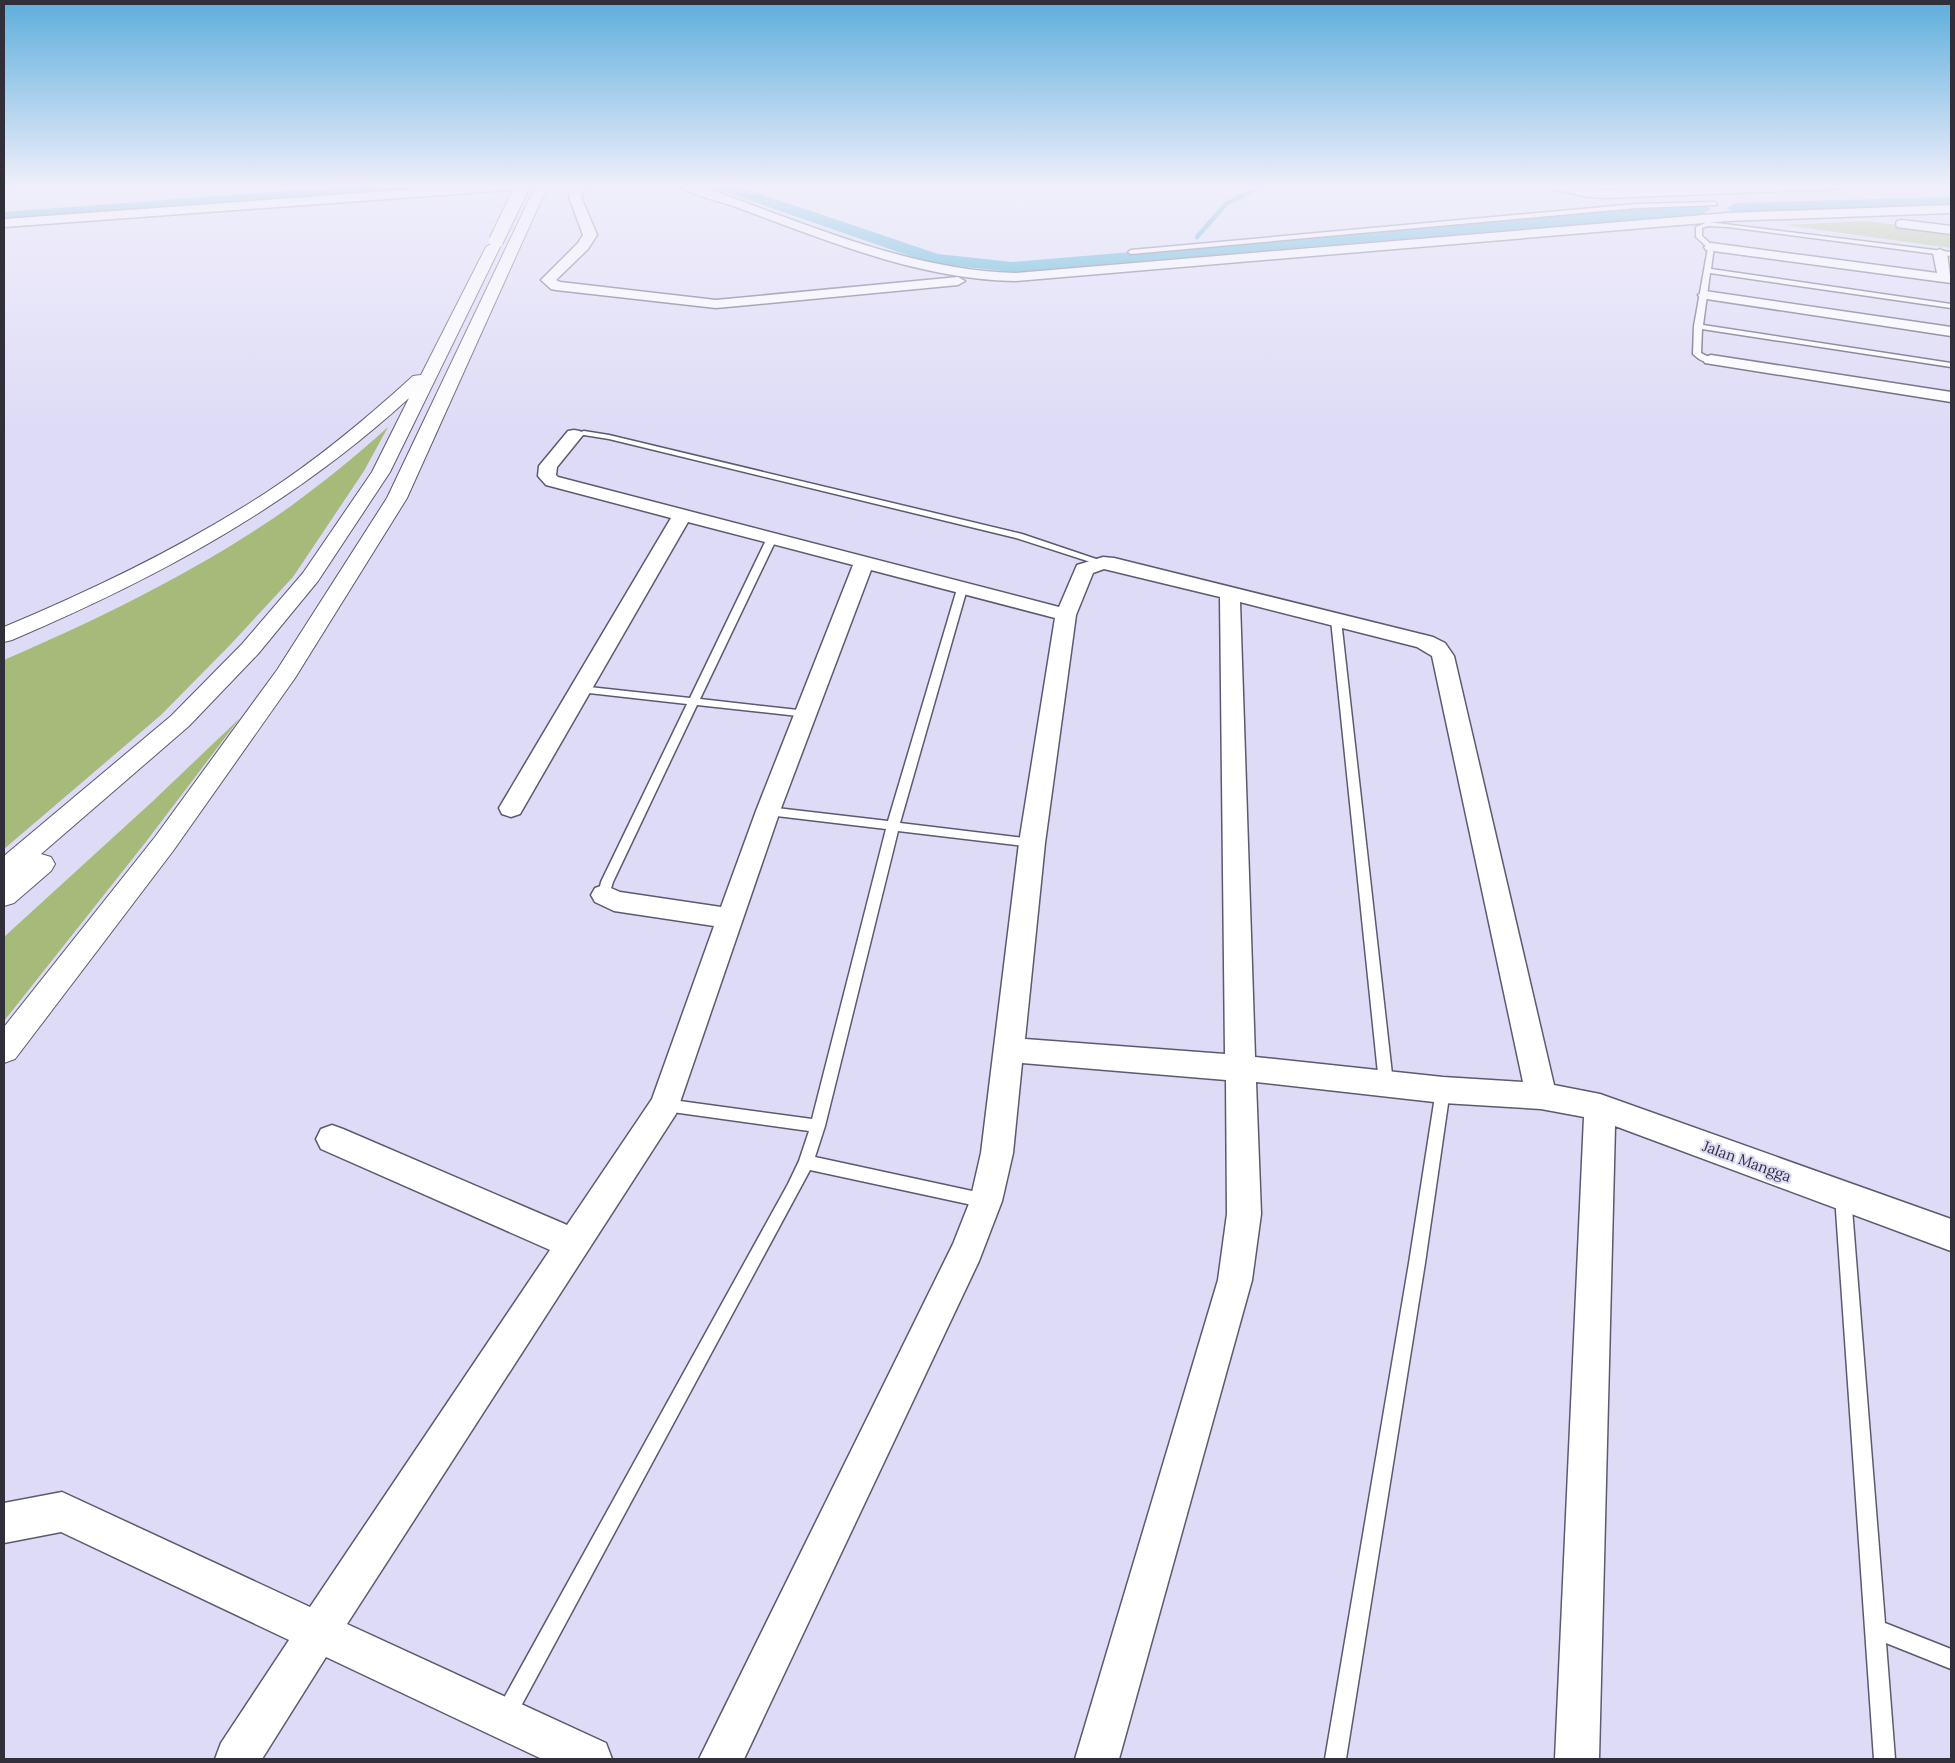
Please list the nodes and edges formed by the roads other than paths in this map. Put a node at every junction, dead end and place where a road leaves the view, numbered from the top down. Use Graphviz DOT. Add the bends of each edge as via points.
graph roads {
  1 [pos="490,267"];
  2 [pos="496,267"];
  3 [pos="560,267"];
  4 [pos="932,267"];
  5 [pos="1129,267"];
  6 [pos="1708,267"];
  7 [pos="1866,267"];
  8 [pos="1708,271"];
  9 [pos="975,276"];
  10 [pos="1948,278"];
  11 [pos="1705,295"];
  12 [pos="1951,306"];
  13 [pos="1698,326"];
  14 [pos="1951,332"];
  15 [pos="1711,360"];
  16 [pos="1951,365"];
  17 [pos="432,367"];
  18 [pos="456,373"];
  19 [pos="1951,397"];
  20 [pos="574,435"];
  21 [pos="681,516"];
  22 [pos="771,540"];
  23 [pos="1103,563"];
  24 [pos="863,564"];
  25 [pos="962,589"];
  26 [pos="1230,595"];
  27 [pos="1066,615"];
  28 [pos="1336,620"];
  29 [pos="4,634"];
  30 [pos="580,689"];
  31 [pos="695,700"];
  32 [pos="807,714"];
  33 [pos="511,808"];
  34 [pos="768,810"];
  35 [pos="893,825"];
  36 [pos="1032,843"];
  37 [pos="4,871"];
  38 [pos="604,895"];
  39 [pos="4,896"];
  40 [pos="729,918"];
  41 [pos="4,1050"];
  42 [pos="1011,1050"];
  43 [pos="1239,1068"];
  44 [pos="1386,1084"];
  45 [pos="1443,1090"];
  46 [pos="1541,1096"];
  47 [pos="665,1105"];
  48 [pos="1600,1107"];
  49 [pos="818,1126"];
  50 [pos="332,1139"];
  51 [pos="806,1162"];
  52 [pos="1843,1196"];
  53 [pos="986,1201"];
  54 [pos="1951,1235"];
  55 [pos="574,1244"];
  56 [pos="4,1523"];
  57 [pos="1875,1629"];
  58 [pos="318,1632"];
  59 [pos="1951,1659"];
  60 [pos="504,1718"];
  61 [pos="237,1759"];
  62 [pos="590,1759"];
  63 [pos="721,1759"];
  64 [pos="1097,1759"];
  65 [pos="1335,1759"];
  66 [pos="1577,1759"];
  67 [pos="1885,1759"];
  1 -- 17 [label="highway"];
  2 -- 18 [label="highway"];
  3 -- 9 [label="street" via="548,280 556,286 716,304 950,284"];
  4 -- 9 [label="street"];
  5 -- 9 [label="street" via="1025,276"];
  6 -- 8 [label="lane"];
  7 -- 10 [label="street"];
  8 -- 11 [label="lane"];
  8 -- 12 [label="lane"];
  11 -- 13 [label="lane"];
  11 -- 14 [label="street"];
  13 -- 15 [label="lane" via="1697,354"];
  13 -- 16 [label="lane"];
  15 -- 19 [label="street"];
  17 -- 29 [label="highway" via="381,417 328,460 240,520 114,588"];
  17 -- 37 [label="highway" via="381,472 311,577 256,642 180,721"];
  18 -- 39 [label="highway" via="406,470 327,582 272,648 197,727"];
  18 -- 41 [label="highway" via="397,498 287,673 164,844"];
  20 -- 21 [label="street" via="548,466 548,476 552,481"];
  20 -- 23 [label="lane" via="584,432 609,437 1018,536"];
  21 -- 22 [label="street"];
  21 -- 30 [label="street"];
  22 -- 24 [label="street"];
  22 -- 31 [label="lane"];
  23 -- 26 [label="street"];
  23 -- 27 [label="street" via="1089,566 1080,575"];
  24 -- 25 [label="street"];
  24 -- 32 [label="street"];
  25 -- 27 [label="street"];
  25 -- 35 [label="lane"];
  26 -- 28 [label="street"];
  26 -- 43 [label="street"];
  27 -- 36 [label="street"];
  28 -- 44 [label="lane"];
  28 -- 46 [label="street" via="1425,642 1443,656"];
  30 -- 31 [label="lane"];
  30 -- 33 [label="street"];
  31 -- 32 [label="lane"];
  31 -- 38 [label="lane" via="607,882"];
  32 -- 34 [label="street"];
  34 -- 35 [label="lane"];
  34 -- 40 [label="street"];
  35 -- 36 [label="lane"];
  35 -- 49 [label="lane"];
  36 -- 42 [label="street"];
  38 -- 40 [label="street" via="614,901"];
  40 -- 47 [label="street"];
  42 -- 43 [label="street, Jalan Mangga"];
  42 -- 53 [label="street" via="997,1152"];
  43 -- 44 [label="street, Jalan Mangga"];
  43 -- 64 [label="street" via="1244,1214 1235,1280"];
  44 -- 45 [label="street, Jalan Mangga"];
  45 -- 46 [label="street, Jalan Mangga"];
  45 -- 65 [label="lane" via="1418,1263"];
  46 -- 48 [label="street, Jalan Mangga"];
  47 -- 49 [label="lane"];
  47 -- 55 [label="street"];
  48 -- 52 [label="street, Jalan Mangga"];
  48 -- 66 [label="street"];
  49 -- 51 [label="lane"];
  50 -- 55 [label="street"];
  51 -- 53 [label="lane"];
  51 -- 60 [label="lane"];
  52 -- 54 [label="street, Jalan Mangga"];
  52 -- 57 [label="lane"];
  53 -- 63 [label="street" via="967,1250"];
  55 -- 58 [label="street"];
  56 -- 58 [label="street" via="62,1512"];
  57 -- 59 [label="lane"];
  57 -- 67 [label="lane"];
  58 -- 60 [label="street"];
  58 -- 61 [label="street"];
  60 -- 62 [label="street"];
}
